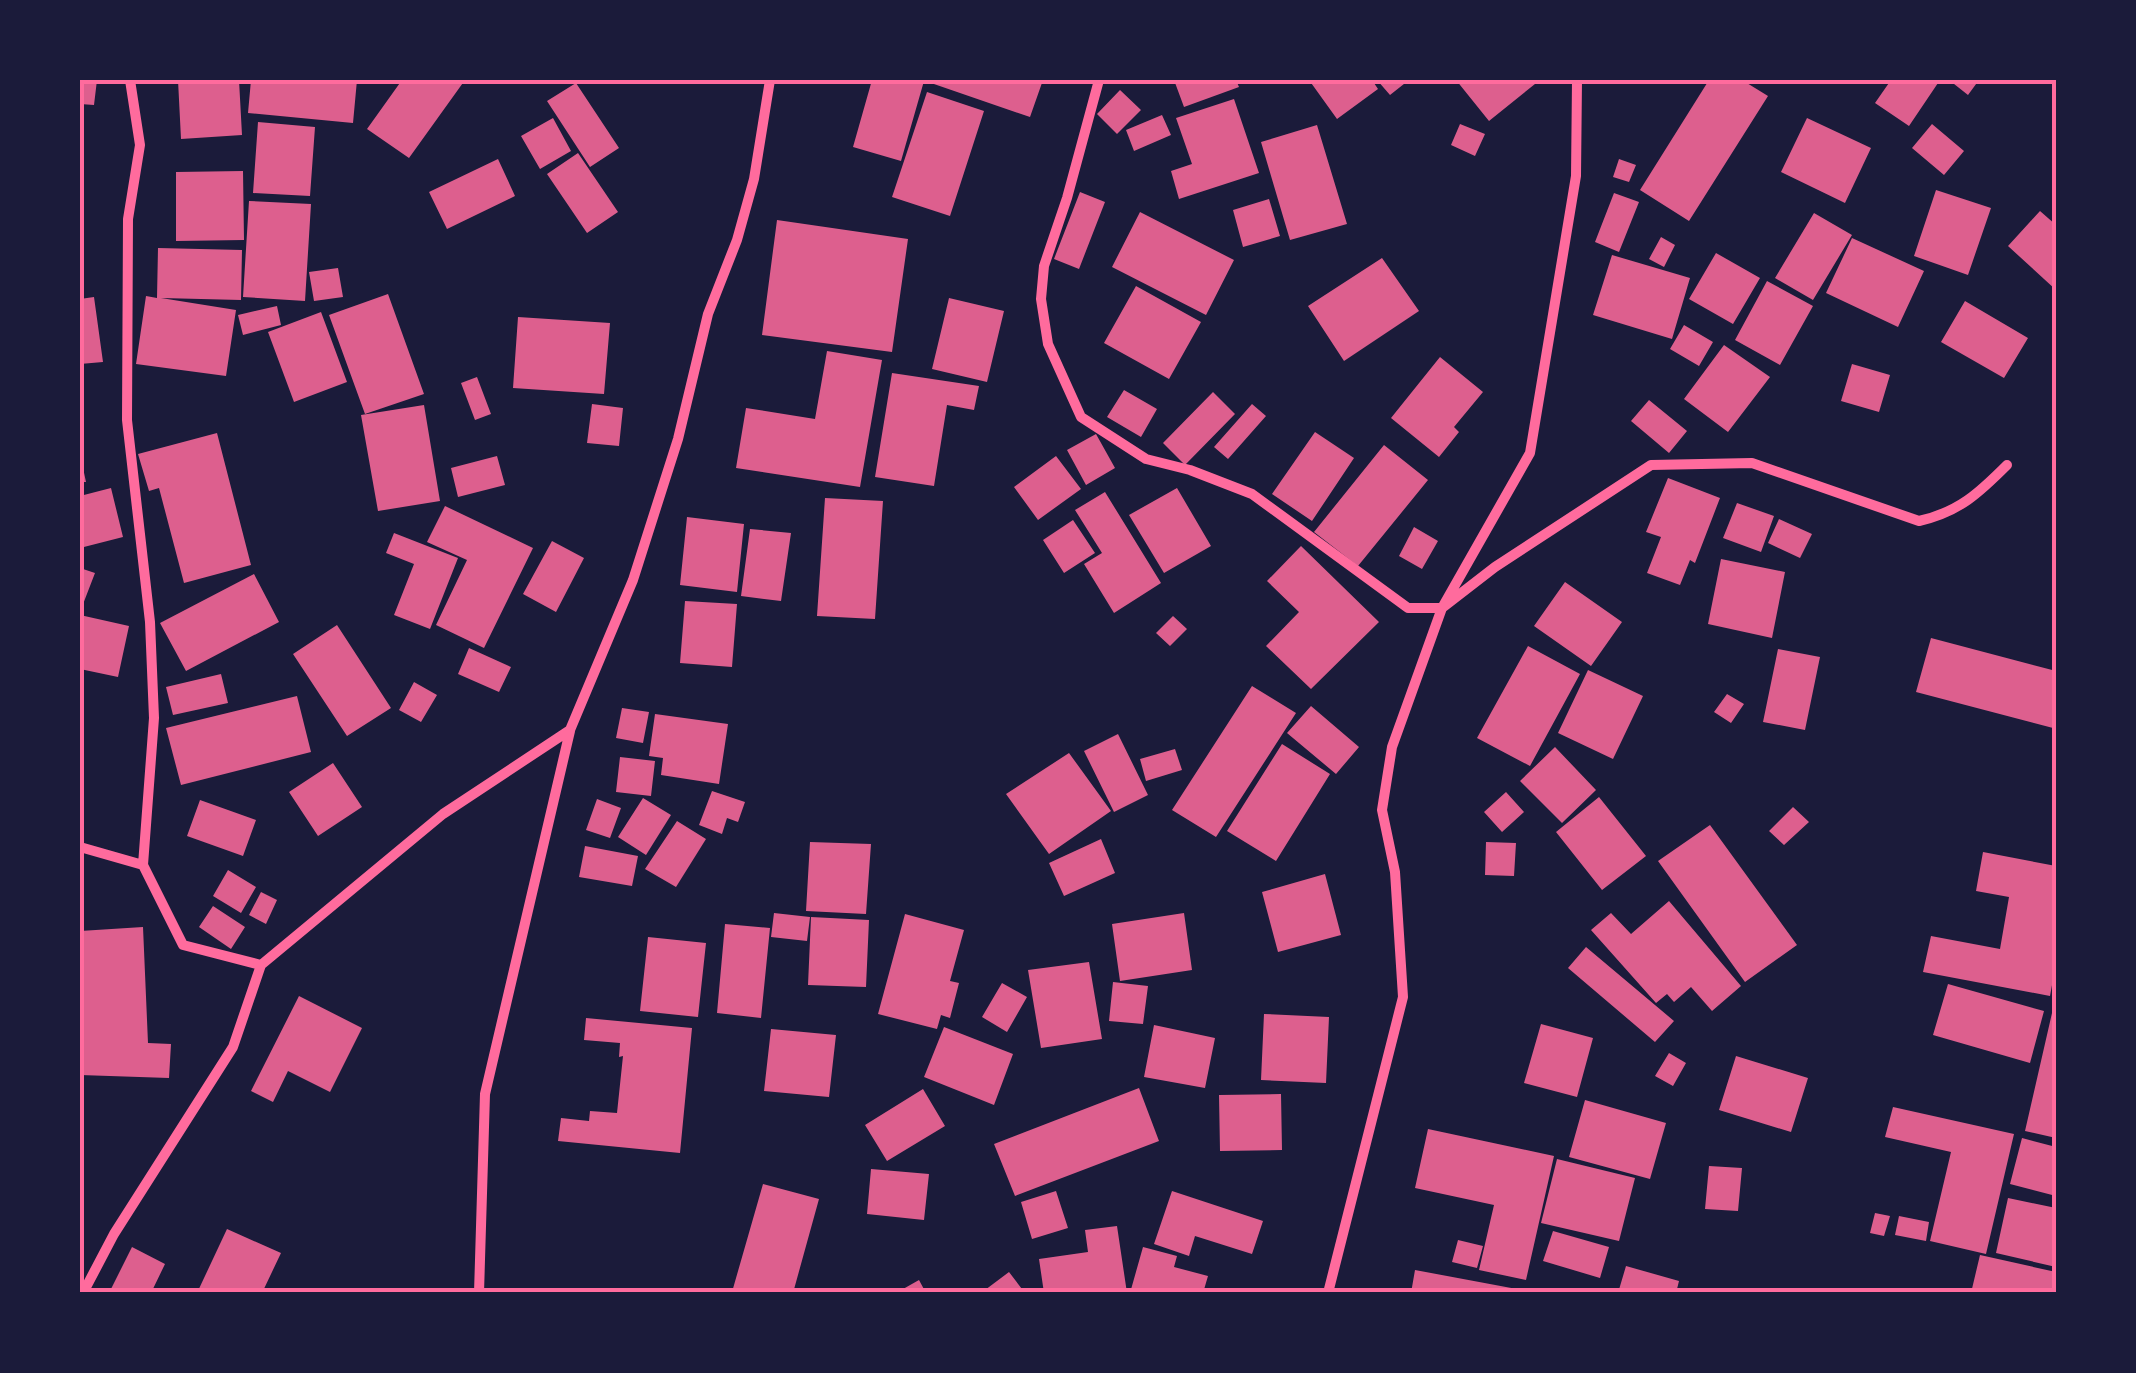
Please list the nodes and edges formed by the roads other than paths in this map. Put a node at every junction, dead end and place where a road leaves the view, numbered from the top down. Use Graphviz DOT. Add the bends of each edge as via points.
graph roads {
  1 [pos="130,80"];
  2 [pos="770,80"];
  3 [pos="1099,80"];
  4 [pos="1577,80"];
  5 [pos="2007,466"];
  6 [pos="1442,608"];
  7 [pos="570,730"];
  8 [pos="80,847"];
  9 [pos="143,865"];
  10 [pos="260,965"];
  11 [pos="83,1293"];
  12 [pos="479,1293"];
  13 [pos="1328,1293"];
  1 -- 9 [label="street" via="140,145 128,219 127,420 154,718"];
  2 -- 7 [label="street" via="754,179 708,314 678,439 633,580"];
  3 -- 6 [label="street" via="1044,266 1041,298 1048,344 1081,417 1146,459 1252,494 1408,608"];
  4 -- 6 [label="street" via="1576,176 1530,453"];
  5 -- 6 [label="street" via="1970,502 1920,520 1752,462 1651,466"];
  6 -- 13 [label="street" via="1389,762 1382,810 1404,998"];
  7 -- 10 [label="street" via="444,814"];
  7 -- 12 [label="street" via="484,1094"];
  8 -- 9 [label="street"];
  9 -- 10 [label="street" via="184,945"];
  10 -- 11 [label="street" via="233,1047"];
}
